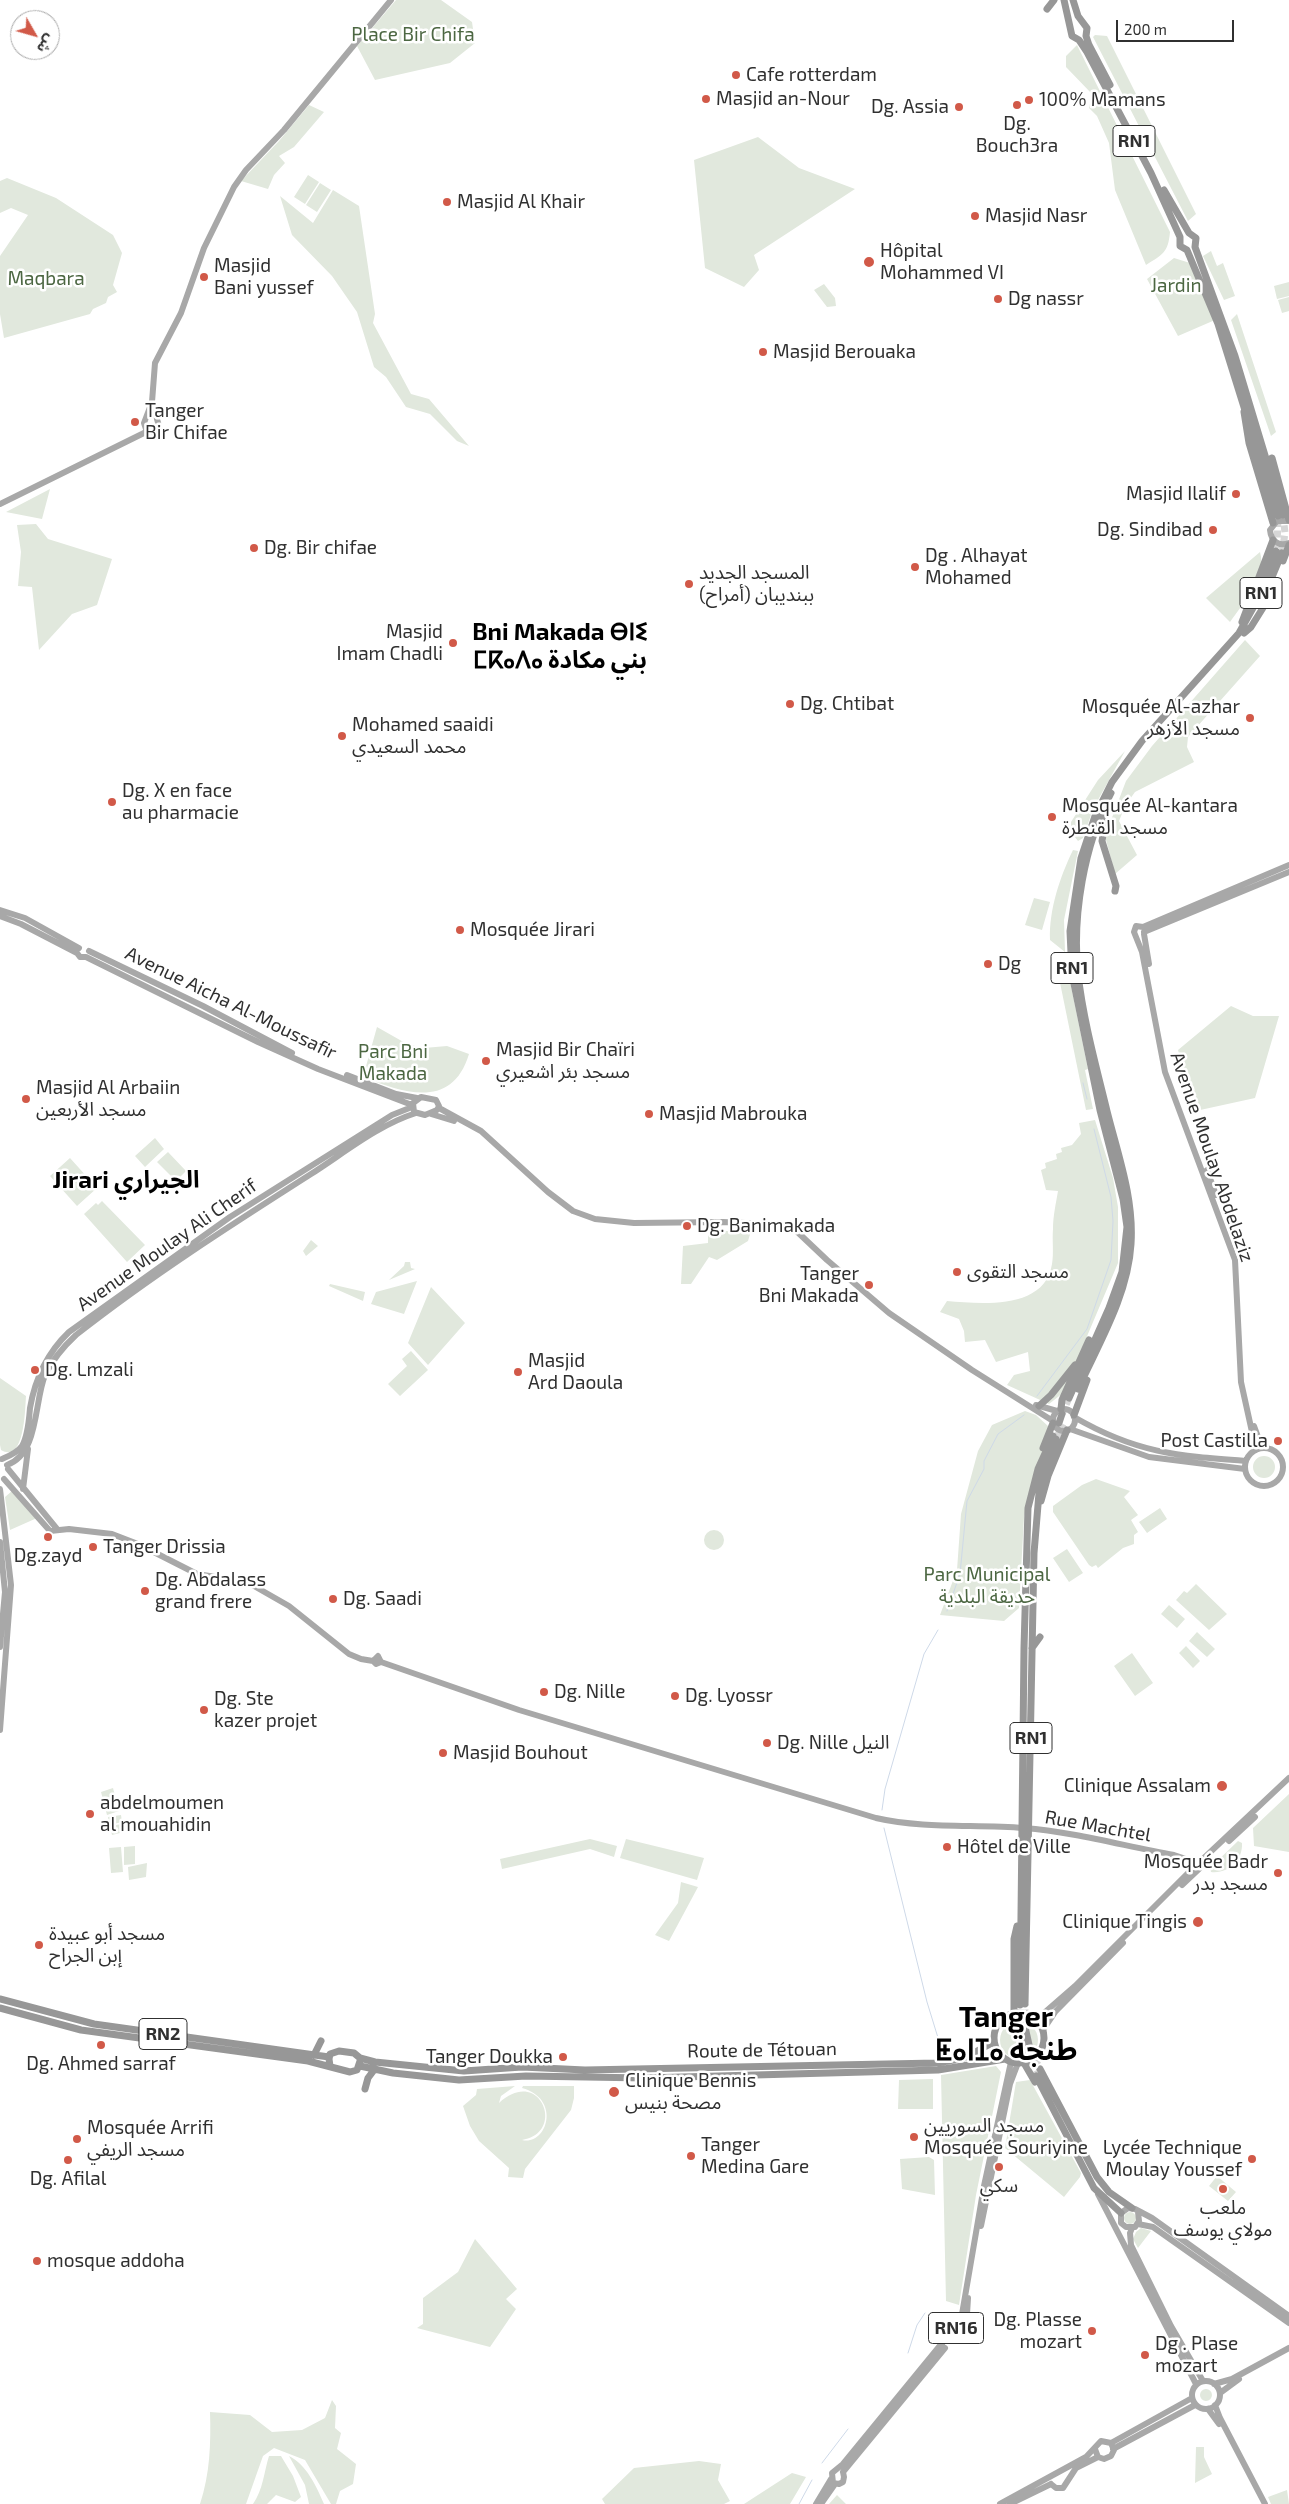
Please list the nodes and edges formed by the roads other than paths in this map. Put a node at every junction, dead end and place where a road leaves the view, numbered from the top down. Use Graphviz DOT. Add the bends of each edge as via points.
graph roads {
  1 [pos="390,0"];
  2 [pos="1054,0"];
  3 [pos="1064,0"];
  4 [pos="1073,0"];
  5 [pos="1047,9"];
  6 [pos="1082,24"];
  7 [pos="1071,30"];
  8 [pos="1083,38"];
  9 [pos="1189,233"];
  10 [pos="1180,237"];
  11 [pos="1195,246"];
  12 [pos="1187,250"];
  13 [pos="1249,400"];
  14 [pos="152,402"];
  15 [pos="1244,407"];
  16 [pos="156,418"];
  17 [pos="145,425"];
  18 [pos="0,504"];
  19 [pos="1289,521"];
  20 [pos="1274,523"];
  21 [pos="1273,540"];
  22 [pos="1289,544"];
  23 [pos="1279,552"];
  24 [pos="1242,633"];
  25 [pos="1110,796"];
  26 [pos="1289,865"];
  27 [pos="1289,872"];
  28 [pos="1115,891"];
  29 [pos="0,910"];
  30 [pos="0,916"];
  31 [pos="1144,931"];
  32 [pos="1136,935"];
  33 [pos="78,950"];
  34 [pos="88,954"];
  35 [pos="417,1098"];
  36 [pos="395,1099"];
  37 [pos="413,1108"];
  38 [pos="438,1108"];
  39 [pos="398,1112"];
  40 [pos="431,1114"];
  41 [pos="462,1122"];
  42 [pos="1229,1236"];
  43 [pos="1102,1328"];
  44 [pos="1079,1361"];
  45 [pos="1071,1399"];
  46 [pos="1028,1404"];
  47 [pos="1039,1406"];
  48 [pos="1066,1414"];
  49 [pos="1061,1425"];
  50 [pos="28,1446"];
  51 [pos="1259,1449"];
  52 [pos="1,1458"];
  53 [pos="1246,1461"];
  54 [pos="1286,1464"];
  55 [pos="7,1467"];
  56 [pos="1245,1469"];
  57 [pos="2,1480"];
  58 [pos="0,1489"];
  59 [pos="23,1490"];
  60 [pos="1029,1505"];
  61 [pos="1039,1511"];
  62 [pos="54,1530"];
  63 [pos="0,1542"];
  64 [pos="1040,1637"];
  65 [pos="0,1647"];
  66 [pos="1032,1648"];
  67 [pos="0,1730"];
  68 [pos="1289,1778"];
  69 [pos="1289,1783"];
  70 [pos="1024,1828"];
  71 [pos="1199,1866"];
  72 [pos="1026,1891"];
  73 [pos="1020,1911"];
  74 [pos="0,1999"];
  75 [pos="0,2008"];
  76 [pos="0,2012"];
  77 [pos="1014,2013"];
  78 [pos="1030,2015"];
  79 [pos="36,2018"];
  80 [pos="1036,2020"];
  81 [pos="1022,2027"];
  82 [pos="1043,2030"];
  83 [pos="322,2041"];
  84 [pos="994,2042"];
  85 [pos="1027,2051"];
  86 [pos="1038,2053"];
  87 [pos="314,2054"];
  88 [pos="329,2056"];
  89 [pos="360,2062"];
  90 [pos="1015,2062"];
  91 [pos="330,2066"];
  92 [pos="374,2070"];
  93 [pos="523,2072"];
  94 [pos="1038,2072"];
  95 [pos="545,2077"];
  96 [pos="485,2079"];
  97 [pos="538,2084"];
  98 [pos="491,2085"];
  99 [pos="365,2089"];
  100 [pos="1078,2151"];
  101 [pos="1098,2194"];
  102 [pos="1135,2210"];
  103 [pos="1121,2213"];
  104 [pos="1135,2226"];
  105 [pos="1289,2316"];
  106 [pos="1289,2323"];
  107 [pos="1289,2348"];
  108 [pos="1289,2352"];
  109 [pos="1203,2381"];
  110 [pos="1196,2384"];
  111 [pos="1214,2384"];
  112 [pos="1220,2393"];
  113 [pos="1193,2402"];
  114 [pos="1215,2405"];
  115 [pos="1208,2409"];
  116 [pos="1112,2446"];
  117 [pos="1095,2449"];
  118 [pos="1098,2457"];
  119 [pos="839,2471"];
  120 [pos="1059,2472"];
  121 [pos="1052,2476"];
  122 [pos="1067,2479"];
  123 [pos="832,2481"];
  124 [pos="1051,2484"];
  125 [pos="816,2504"];
  126 [pos="821,2504"];
  127 [pos="1000,2504"];
  128 [pos="1010,2504"];
  129 [pos="1261,2504"];
  130 [pos="1265,2504"];
  1 -- 14 [label="main road" via="234,187 204,248 181,313 156,360"];
  2 -- 5 [label="highway"];
  3 -- 7 [label="highway, RN1"];
  4 -- 6 [label="highway, RN1"];
  6 -- 7 [label="highway" via="1076,24"];
  6 -- 8 [label="highway, RN1" via="1087,28"];
  7 -- 8 [label="highway, RN1" via="1072,36"];
  8 -- 9 [label="highway, RN1"];
  8 -- 10 [label="highway, RN1"];
  9 -- 10 [label="highway"];
  9 -- 11 [label="highway, RN1" via="1196,238"];
  10 -- 12 [label="highway, RN1" via="1180,246"];
  11 -- 12 [label="highway"];
  11 -- 13 [label="highway, RN1"];
  12 -- 15 [label="highway, RN1" via="1218,324"];
  13 -- 15 [label="highway, RN1" via="1281,516"];
  13 -- 19 [label="highway" via="1257,413"];
  14 -- 16 [label="main road"];
  14 -- 17 [label="main road"];
  15 -- 20 [label="highway" via="1249,443"];
  16 -- 17 [label="main road" via="150,416"];
  16 -- 17 [label="main road" via="158,429 151,432"];
  17 -- 18 [label="main road" via="133,437"];
  19 -- 20 [label="main road" via="1281,519"];
  20 -- 21 [label="main road" via="1270,530"];
  21 -- 22 [label="main road"];
  21 -- 24 [label="highway"];
  22 -- 24 [label="highway" via="1265,607"];
  23 -- 24 [label="highway, RN1" via="1262,603"];
  24 -- 25 [label="highway, RN1" via="1226,656 1142,748"];
  24 -- 43 [label="highway, RN1" via="1124,763 1100,805 1079,868 1070,931 1072,974 1100,1110 1124,1199 1127,1227 1122,1272"];
  25 -- 28 [label="highway" via="1102,841"];
  25 -- 43 [label="highway, RN1" via="1082,885 1078,965 1090,1036 1131,1212 1128,1273"];
  26 -- 31 [label="main road"];
  27 -- 31 [label="main road"];
  29 -- 33 [label="main road" via="25,918"];
  30 -- 33 [label="main road"];
  31 -- 32 [label="main road"];
  31 -- 32 [label="main road" via="1139,925 1135,927"];
  31 -- 42 [label="main road, Avenue Moulay Abdelaziz" via="1167,1068"];
  32 -- 42 [label="main road, Avenue Moulay Abdelaziz" via="1165,1072"];
  33 -- 34 [label="main road" via="80,957"];
  33 -- 34 [label="main road" via="85,946"];
  34 -- 35 [label="main road, Avenue Aicha Al-Moussafir" via="178,994 296,1055 396,1094"];
  34 -- 36 [label="main road, Avenue Aicha Al-Moussafir" via="258,1042"];
  35 -- 37 [label="main road"];
  35 -- 38 [label="main road" via="434,1099"];
  36 -- 37 [label="main road, Avenue Aicha Al-Moussafir"];
  36 -- 39 [label="main road"];
  37 -- 39 [label="main road, Avenue Moulay Ali Cherif"];
  37 -- 40 [label="main road" via="422,1116"];
  37 -- 50 [label="main road, Avenue Moulay Ali Cherif" via="180,1259 76,1335 58,1353 45,1376"];
  38 -- 40 [label="main road"];
  38 -- 41 [label="main road"];
  39 -- 52 [label="main road, Avenue Moulay Ali Cherif" via="278,1185 69,1332 41,1370 22,1446 14,1454"];
  40 -- 41 [label="main road"];
  41 -- 46 [label="main road" via="481,1131 562,1203 595,1219 634,1223 790,1225 889,1313 976,1373"];
  42 -- 51 [label="main road, Avenue Moulay Abdelaziz" via="1241,1272 1241,1330 1247,1395"];
  43 -- 44 [label="highway" via="1090,1339"];
  43 -- 45 [label="highway, RN1"];
  43 -- 48 [label="highway" via="1101,1348"];
  44 -- 47 [label="highway"];
  44 -- 48 [label="highway" via="1062,1400"];
  46 -- 47 [label="main road"];
  46 -- 49 [label="main road"];
  47 -- 48 [label="main road"];
  48 -- 49 [label="highway"];
  48 -- 49 [label="main road"];
  48 -- 53 [label="main road" via="1146,1450"];
  49 -- 56 [label="main road" via="1149,1457"];
  49 -- 60 [label="highway" via="1032,1474"];
  49 -- 61 [label="highway"];
  50 -- 55 [label="main road"];
  50 -- 59 [label="main road, Avenue Moulay Ali Cherif"];
  51 -- 53 [label="main road"];
  51 -- 54 [label="main road" via="1274,1450"];
  52 -- 55 [label="main road"];
  53 -- 56 [label="main road"];
  54 -- 56 [label="main road" via="1279,1480 1266,1486 1253,1483"];
  55 -- 57 [label="main road"];
  55 -- 59 [label="main road"];
  57 -- 62 [label="main road"];
  58 -- 67 [label="main road" via="11,1585"];
  59 -- 62 [label="main road"];
  60 -- 61 [label="highway, RN1" via="1038,1469 1055,1436 1040,1481"];
  60 -- 70 [label="highway, RN1" via="1024,1648"];
  61 -- 66 [label="highway, RN1" via="1034,1552"];
  62 -- 70 [label="main road, Rue Machtel" via="112,1534 197,1574 247,1582 283,1602 361,1660 373,1661 378,1656 382,1662 484,1699 702,1766 876,1818 916,1824"];
  63 -- 65 [label="main road" via="5,1592"];
  64 -- 66 [label="highway"];
  66 -- 70 [label="highway, RN1"];
  68 -- 71 [label="main road"];
  69 -- 71 [label="main road"];
  70 -- 71 [label="main road, Rue Machtel" via="1142,1848 1181,1857"];
  70 -- 72 [label="highway, RN1"];
  70 -- 73 [label="highway, RN1"];
  71 -- 80 [label="main road"];
  71 -- 82 [label="main road" via="1055,2012"];
  72 -- 73 [label="highway" via="1022,2005"];
  72 -- 78 [label="highway, RN1" via="1030,1916"];
  73 -- 77 [label="highway, RN1" via="1014,1939"];
  74 -- 87 [label="highway, Route de Tétouan / RN2" via="94,2024"];
  75 -- 79 [label="highway, Route de Tétouan / RN2"];
  76 -- 79 [label="highway"];
  77 -- 78 [label="highway"];
  77 -- 84 [label="highway" via="998,2023"];
  78 -- 80 [label="highway"];
  79 -- 91 [label="highway, Route de Tétouan / RN2" via="81,2030"];
  80 -- 82 [label="highway"];
  81 -- 85 [label="highway"];
  82 -- 86 [label="highway" via="1043,2042"];
  83 -- 87 [label="highway"];
  84 -- 90 [label="highway" via="1000,2055"];
  84 -- 93 [label="highway, Route de Tétouan / RN2" via="969,2056 937,2063"];
  86 -- 90 [label="highway"];
  86 -- 100 [label="highway" via="1068,2116"];
  87 -- 88 [label="highway, Route de Tétouan / RN2"];
  88 -- 89 [label="highway, Route de Tétouan / RN2" via="339,2051 354,2054"];
  88 -- 91 [label="highway"];
  89 -- 91 [label="highway, Route de Tétouan / RN2" via="352,2072"];
  89 -- 92 [label="highway, Route de Tétouan / RN2"];
  89 -- 93 [label="highway, Route de Tétouan / RN2" via="464,2071"];
  90 -- 95 [label="highway, Route de Tétouan / RN2" via="938,2070 645,2078"];
  90 -- 100 [label="highway" via="1070,2149"];
  90 -- 119 [label="main road, RN16" via="984,2186 961,2320"];
  92 -- 96 [label="highway, Route de Tétouan / RN2" via="459,2080"];
  92 -- 99 [label="highway"];
  93 -- 95 [label="highway, Route de Tétouan / RN2"];
  93 -- 96 [label="highway, Route de Tétouan / RN2"];
  94 -- 100 [label="highway"];
  95 -- 97 [label="highway"];
  96 -- 98 [label="highway"];
  100 -- 101 [label="highway"];
  100 -- 102 [label="highway" via="1101,2184"];
  101 -- 103 [label="highway"];
  101 -- 110 [label="main road"];
  102 -- 103 [label="main road" via="1126,2209"];
  102 -- 104 [label="main road"];
  102 -- 105 [label="main road" via="1158,2222"];
  103 -- 104 [label="main road" via="1123,2225"];
  104 -- 106 [label="main road" via="1153,2227"];
  104 -- 109 [label="main road" via="1130,2239 1133,2250"];
  107 -- 111 [label="main road"];
  108 -- 112 [label="main road"];
  109 -- 110 [label="main road"];
  109 -- 111 [label="main road"];
  110 -- 113 [label="main road" via="1192,2389"];
  111 -- 112 [label="main road"];
  112 -- 114 [label="main road"];
  113 -- 115 [label="main road"];
  113 -- 116 [label="main road"];
  114 -- 115 [label="main road"];
  114 -- 130 [label="main road"];
  115 -- 129 [label="main road" via="1217,2420"];
  116 -- 117 [label="main road" via="1101,2441"];
  116 -- 118 [label="main road" via="1109,2458"];
  117 -- 118 [label="main road"];
  117 -- 120 [label="main road"];
  118 -- 122 [label="main road" via="1076,2468"];
  119 -- 123 [label="main road, RN16" via="832,2473"];
  119 -- 123 [label="main road, RN16" via="844,2476 843,2482"];
  120 -- 121 [label="main road"];
  120 -- 122 [label="main road" via="1064,2473"];
  121 -- 124 [label="main road"];
  121 -- 127 [label="main road"];
  122 -- 124 [label="main road" via="1061,2488 1054,2488"];
  123 -- 125 [label="main road, RN16"];
  123 -- 126 [label="main road, RN16"];
  124 -- 128 [label="main road"];
}
